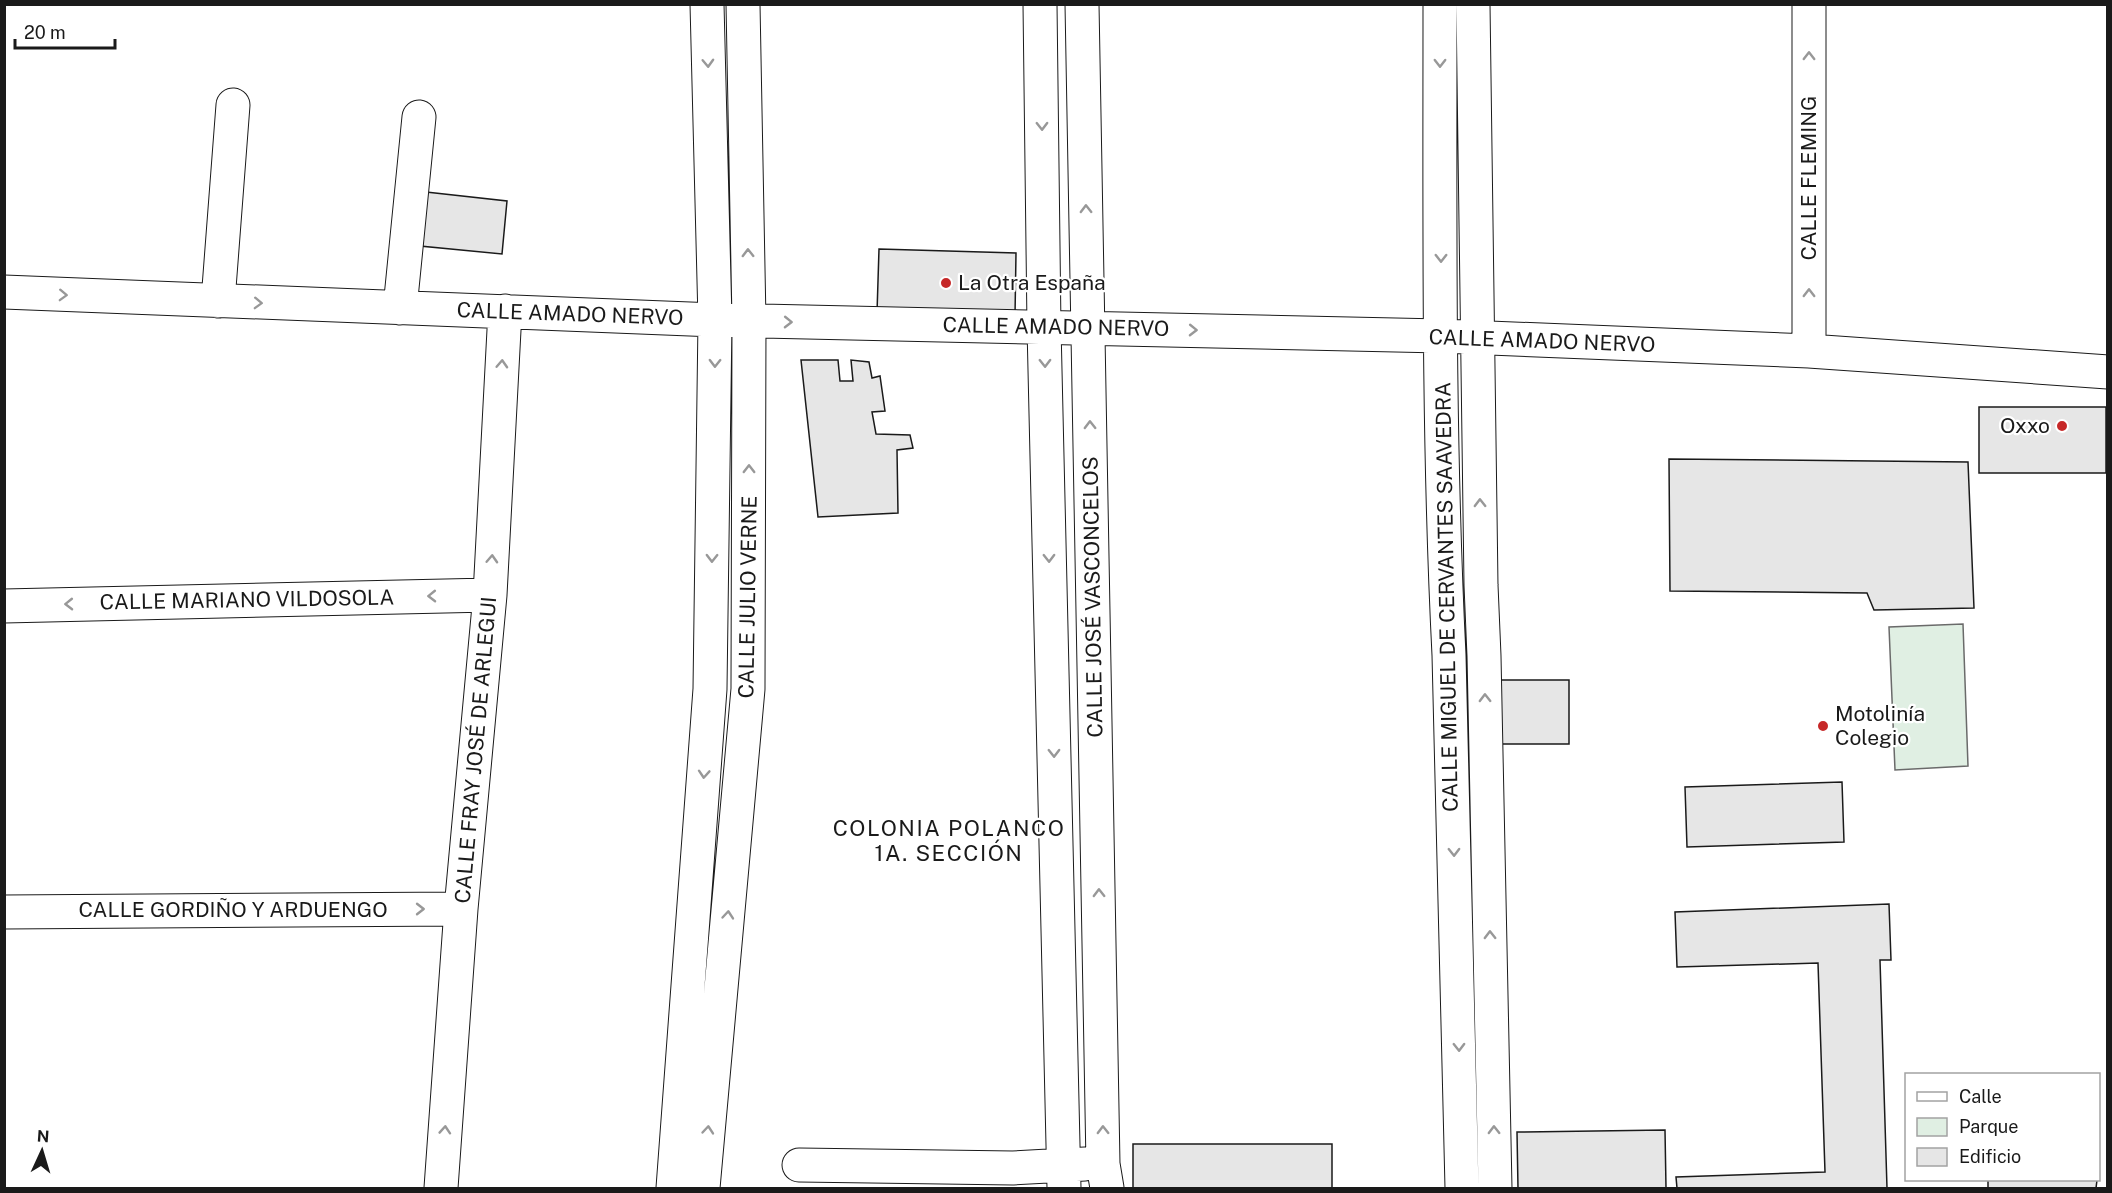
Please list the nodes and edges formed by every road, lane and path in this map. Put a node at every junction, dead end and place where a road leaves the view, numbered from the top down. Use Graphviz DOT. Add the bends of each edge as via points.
graph roads {
  1 [pos="707,4"];
  2 [pos="743,4"];
  3 [pos="1040,4"];
  4 [pos="1082,4"];
  5 [pos="1809,4"];
  6 [pos="1440,10"];
  7 [pos="1473,11"];
  8 [pos="1041,87"];
  9 [pos="1084,88"];
  10 [pos="1441,101"];
  11 [pos="1474,102"];
  12 [pos="233,105"];
  13 [pos="419,117"];
  14 [pos="710,120"];
  15 [pos="745,120"];
  16 [pos="747,182"];
  17 [pos="711,183"];
  18 [pos="1441,197"];
  19 [pos="1476,198"];
  20 [pos="1087,256"];
  21 [pos="1043,257"];
  22 [pos="4,292"];
  23 [pos="218,301"];
  24 [pos="400,308"];
  25 [pos="505,311"];
  26 [pos="715,320"];
  27 [pos="749,321"];
  28 [pos="1044,327"];
  29 [pos="1088,328"];
  30 [pos="1441,336"];
  31 [pos="1477,338"];
  32 [pos="1809,351"];
  33 [pos="2108,372"];
  34 [pos="1445,583"];
  35 [pos="1481,585"];
  36 [pos="490,595"];
  37 [pos="4,606"];
  38 [pos="1094,637"];
  39 [pos="1051,638"];
  40 [pos="1449,656"];
  41 [pos="1484,656"];
  42 [pos="707,727"];
  43 [pos="745,730"];
  44 [pos="1486,736"];
  45 [pos="1451,737"];
  46 [pos="461,909"];
  47 [pos="4,912"];
  48 [pos="1059,931"];
  49 [pos="1099,935"];
  50 [pos="690,962"];
  51 [pos="723,966"];
  52 [pos="799,1165"];
  53 [pos="1105,1176"];
  54 [pos="1058,1180"];
  55 [pos="441,1188"];
  56 [pos="673,1188"];
  57 [pos="702,1188"];
  58 [pos="1462,1188"];
  59 [pos="1495,1188"];
  1 -- 14 [label="street, CALLE JULIO VERNE, one-way"];
  2 -- 15 [label="street, CALLE JULIO VERNE"];
  3 -- 8 [label="street, CALLE JOSÉ VASCONCELOS"];
  4 -- 9 [label="street, CALLE JOSÉ VASCONCELOS"];
  32 -- 5 [label="street, CALLE FLEMING, one-way"];
  6 -- 7 [label="street"];
  6 -- 10 [label="street, CALLE MIGUEL DE CERVANTES SAAVEDRA, one-way"];
  7 -- 11 [label="street, CALLE MIGUEL DE CERVANTES SAAVEDRA"];
  8 -- 9 [label="street"];
  8 -- 21 [label="street, CALLE JOSÉ VASCONCELOS, one-way"];
  20 -- 9 [label="street, CALLE JOSÉ VASCONCELOS, one-way"];
  10 -- 11 [label="street"];
  10 -- 18 [label="street, CALLE MIGUEL DE CERVANTES SAAVEDRA"];
  11 -- 19 [label="street, CALLE MIGUEL DE CERVANTES SAAVEDRA"];
  12 -- 23 [label="street"];
  13 -- 24 [label="street"];
  14 -- 15 [label="street"];
  14 -- 17 [label="street, CALLE JULIO VERNE"];
  15 -- 16 [label="street, CALLE JULIO VERNE"];
  16 -- 17 [label="street"];
  27 -- 16 [label="street, CALLE JULIO VERNE, one-way"];
  17 -- 26 [label="street, CALLE JULIO VERNE"];
  18 -- 19 [label="street"];
  18 -- 30 [label="street, CALLE MIGUEL DE CERVANTES SAAVEDRA, one-way"];
  19 -- 31 [label="street, CALLE MIGUEL DE CERVANTES SAAVEDRA"];
  20 -- 21 [label="street"];
  20 -- 29 [label="street, CALLE JOSÉ VASCONCELOS"];
  21 -- 28 [label="street, CALLE JOSÉ VASCONCELOS"];
  22 -- 23 [label="street, CALLE AMADO NERVO, one-way"];
  23 -- 24 [label="street, CALLE AMADO NERVO, one-way"];
  24 -- 25 [label="street, CALLE AMADO NERVO"];
  25 -- 26 [label="street, CALLE AMADO NERVO"];
  36 -- 25 [label="street, CALLE FRAY JOSÉ DE ARLEGUI, one-way"];
  26 -- 27 [label="street, CALLE AMADO NERVO"];
  26 -- 42 [label="street, CALLE JULIO VERNE, one-way"];
  27 -- 28 [label="street, CALLE AMADO NERVO, one-way"];
  43 -- 27 [label="street, CALLE JULIO VERNE, one-way"];
  28 -- 29 [label="street, CALLE AMADO NERVO"];
  28 -- 39 [label="street, CALLE JOSÉ VASCONCELOS, one-way"];
  29 -- 30 [label="street, CALLE AMADO NERVO, one-way"];
  38 -- 29 [label="street, CALLE JOSÉ VASCONCELOS, one-way"];
  30 -- 31 [label="street, CALLE AMADO NERVO"];
  30 -- 34 [label="street, CALLE MIGUEL DE CERVANTES SAAVEDRA"];
  31 -- 32 [label="street, CALLE AMADO NERVO"];
  35 -- 31 [label="street, CALLE MIGUEL DE CERVANTES SAAVEDRA, one-way"];
  32 -- 33 [label="street, CALLE AMADO NERVO"];
  34 -- 35 [label="street"];
  34 -- 40 [label="street, CALLE MIGUEL DE CERVANTES SAAVEDRA"];
  35 -- 41 [label="street, CALLE MIGUEL DE CERVANTES SAAVEDRA"];
  36 -- 37 [label="street, CALLE MARIANO VILDOSOLA, one-way"];
  36 -- 46 [label="street, CALLE FRAY JOSÉ DE ARLEGUI"];
  38 -- 39 [label="street"];
  49 -- 38 [label="street, CALLE JOSÉ VASCONCELOS, one-way"];
  39 -- 48 [label="street, CALLE JOSÉ VASCONCELOS, one-way"];
  40 -- 41 [label="street"];
  40 -- 45 [label="street, CALLE MIGUEL DE CERVANTES SAAVEDRA"];
  44 -- 41 [label="street, CALLE MIGUEL DE CERVANTES SAAVEDRA, one-way"];
  42 -- 43 [label="street"];
  42 -- 50 [label="street, CALLE JULIO VERNE, one-way"];
  51 -- 43 [label="street, CALLE JULIO VERNE, one-way"];
  44 -- 45 [label="street"];
  59 -- 44 [label="street, CALLE MIGUEL DE CERVANTES SAAVEDRA, one-way"];
  45 -- 58 [label="street, CALLE MIGUEL DE CERVANTES SAAVEDRA, one-way"];
  47 -- 46 [label="street, CALLE GORDIÑO Y ARDUENGO, one-way"];
  55 -- 46 [label="street, CALLE FRAY JOSÉ DE ARLEGUI, one-way"];
  48 -- 49 [label="street"];
  48 -- 54 [label="street, CALLE JOSÉ VASCONCELOS"];
  53 -- 49 [label="street, CALLE JOSÉ VASCONCELOS, one-way"];
  50 -- 51 [label="street"];
  50 -- 56 [label="street, CALLE JULIO VERNE"];
  57 -- 51 [label="street, CALLE JULIO VERNE, one-way"];
  52 -- 54 [label="street" via="1013,1168"];
  53 -- 54 [label="street"];
}
